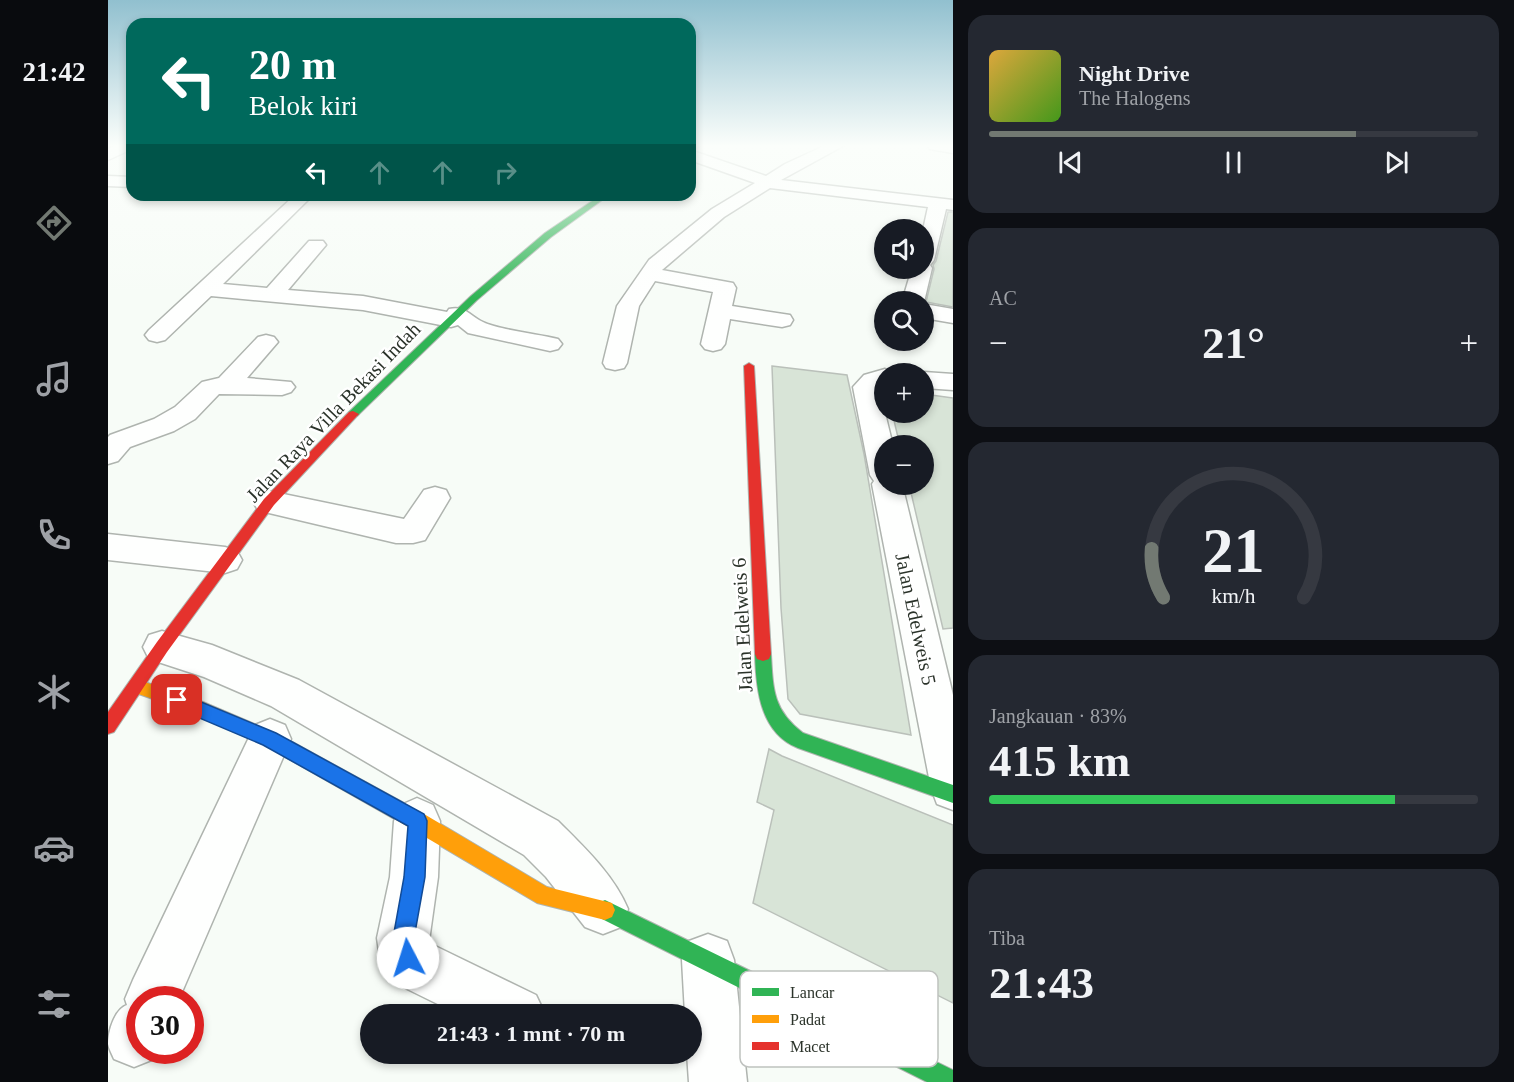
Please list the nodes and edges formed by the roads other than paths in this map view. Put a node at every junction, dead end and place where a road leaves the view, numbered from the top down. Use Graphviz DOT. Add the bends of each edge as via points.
graph roads {
  1 [pos="744,196"];
  2 [pos="870,196"];
  3 [pos="299,201"];
  4 [pos="597,201"];
  5 [pos="945,207"];
  6 [pos="934,228"];
  7 [pos="934,232"];
  8 [pos="953,236"];
  9 [pos="316,245"];
  10 [pos="648,274"];
  11 [pos="206,289"];
  12 [pos="273,294"];
  13 [pos="720,311"];
  14 [pos="934,313"];
  15 [pos="953,316"];
  16 [pos="454,317"];
  17 [pos="782,320"];
  18 [pos="157,335"];
  19 [pos="266,342"];
  20 [pos="550,344"];
  21 [pos="713,344"];
  22 [pos="615,363"];
  23 [pos="749,366"];
  24 [pos="874,380"];
  25 [pos="934,381"];
  26 [pos="953,382"];
  27 [pos="227,385"];
  28 [pos="282,387"];
  29 [pos="876,435"];
  30 [pos="109,452"];
  31 [pos="889,495"];
  32 [pos="435,498"];
  33 [pos="269,502"];
  34 [pos="108,548"];
  35 [pos="225,560"];
  36 [pos="162,647"];
  37 [pos="136,686"];
  38 [pos="108,726"];
  39 [pos="270,739"];
  40 [pos="953,788"];
  41 [pos="953,794"];
  42 [pos="417,821"];
  43 [pos="603,909"];
  44 [pos="708,960"];
  45 [pos="740,976"];
  46 [pos="158,986"];
  47 [pos="496,1004"];
  48 [pos="922,1067"];
  49 [pos="718,1082"];
  50 [pos="952,1082"];
  1 -- 10 [label="street" via="687,237"];
  2 -- 5 [label="street"];
  3 -- 11 [label="street"];
  4 -- 16 [label="street, Jalan Raya Villa Bekasi Indah" via="548,235"];
  5 -- 6 [label="street"];
  7 -- 8 [label="street"];
  9 -- 12 [label="street"];
  10 -- 13 [label="street" via="725,288"];
  10 -- 22 [label="street" via="628,306"];
  11 -- 12 [label="street"];
  11 -- 18 [label="street"];
  12 -- 16 [label="street"];
  13 -- 17 [label="street"];
  13 -- 21 [label="street"];
  14 -- 15 [label="street"];
  16 -- 20 [label="street" via="476,328"];
  16 -- 33 [label="street, Jalan Raya Villa Bekasi Indah"];
  19 -- 27 [label="street"];
  23 -- 41 [label="street, Jalan Edelweis 6" via="765,697 774,721 798,740"];
  24 -- 29 [label="street" via="866,387"];
  25 -- 26 [label="street"];
  27 -- 28 [label="street"];
  27 -- 30 [label="street" via="211,387 185,413 120,441"];
  31 -- 40 [label="street, Jalan Edelweis 5"];
  32 -- 33 [label="street" via="413,531 396,531"];
  33 -- 35 [label="street, Jalan Raya Villa Bekasi Indah"];
  34 -- 35 [label="street"];
  35 -- 36 [label="street, Jalan Raya Villa Bekasi Indah"];
  36 -- 37 [label="street, Jalan Raya Villa Bekasi Indah"];
  36 -- 43 [label="street" via="212,662 285,693 541,838"];
  37 -- 38 [label="street, Jalan Raya Villa Bekasi Indah"];
  37 -- 39 [label="street"];
  39 -- 42 [label="street"];
  39 -- 46 [label="street"];
  42 -- 43 [label="street" via="544,896"];
  42 -- 47 [label="street" via="405,952 414,964"];
  43 -- 44 [label="street"];
  44 -- 45 [label="street"];
  44 -- 49 [label="street"];
  48 -- 50 [label="street"];
}
